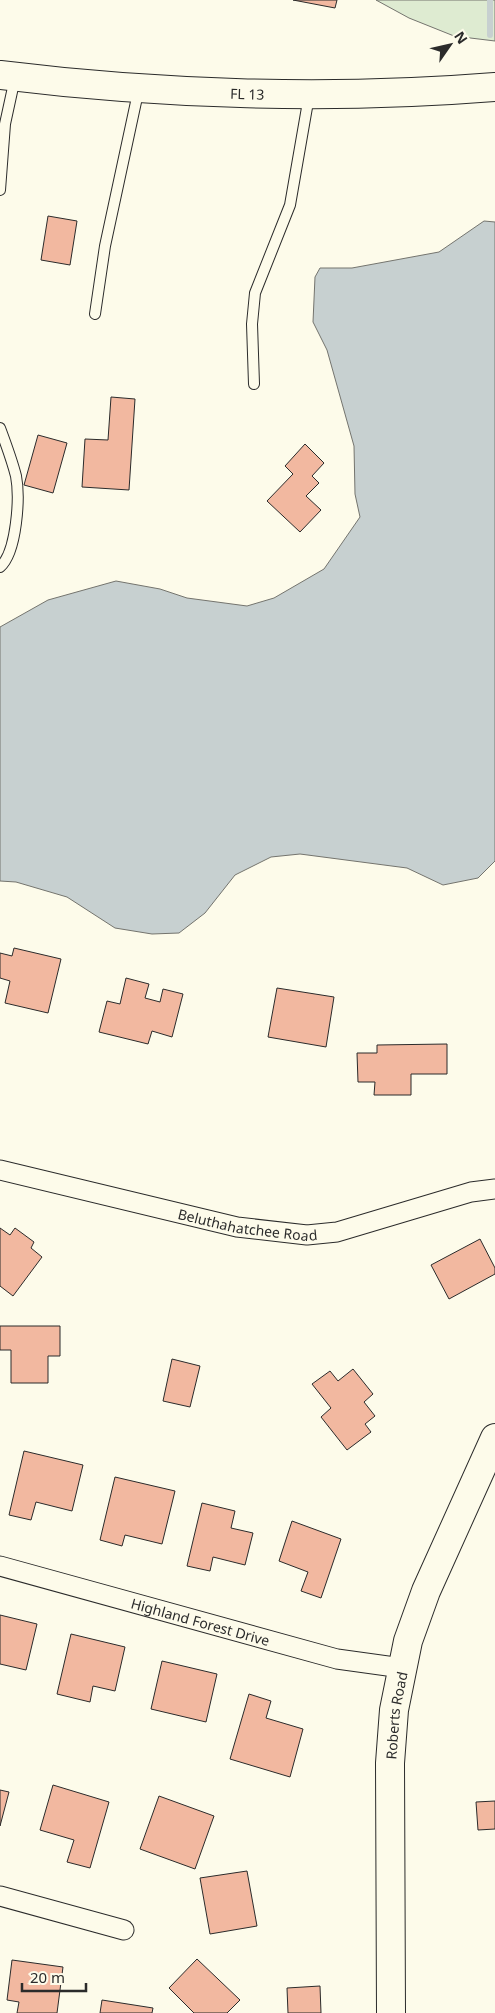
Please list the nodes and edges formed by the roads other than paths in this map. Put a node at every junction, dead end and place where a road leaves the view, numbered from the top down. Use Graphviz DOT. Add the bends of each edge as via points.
graph roads {
  1 [pos="8,76"];
  2 [pos="139,87"];
  3 [pos="495,87"];
  4 [pos="309,95"];
  5 [pos="0,190"];
  6 [pos="95,314"];
  7 [pos="254,384"];
  8 [pos="0,428"];
  9 [pos="0,567"];
  10 [pos="0,1170"];
  11 [pos="495,1189"];
  12 [pos="495,1438"];
  13 [pos="0,1566"];
  14 [pos="402,1668"];
  15 [pos="0,1896"];
  16 [pos="124,1930"];
  17 [pos="392,2013"];
  1 -- 2 [label="main road, FL 13"];
  1 -- 5 [label="lane"];
  2 -- 4 [label="main road, FL 13"];
  2 -- 6 [label="lane" via="104,246"];
  3 -- 4 [label="main road, FL 13"];
  4 -- 7 [label="lane" via="290,206 255,293 252,324"];
  8 -- 9 [label="lane" via="16,478 17,510 12,544"];
  10 -- 11 [label="street, Beluthahatchee Road" via="236,1227 307,1235 338,1232 471,1192"];
  12 -- 14 [label="main road, Roberts Road" via="426,1591"];
  13 -- 14 [label="street, Highland Forest Drive" via="337,1659"];
  14 -- 17 [label="main road, Roberts Road" via="394,1710 390,1763"];
  15 -- 16 [label="street"];
}
